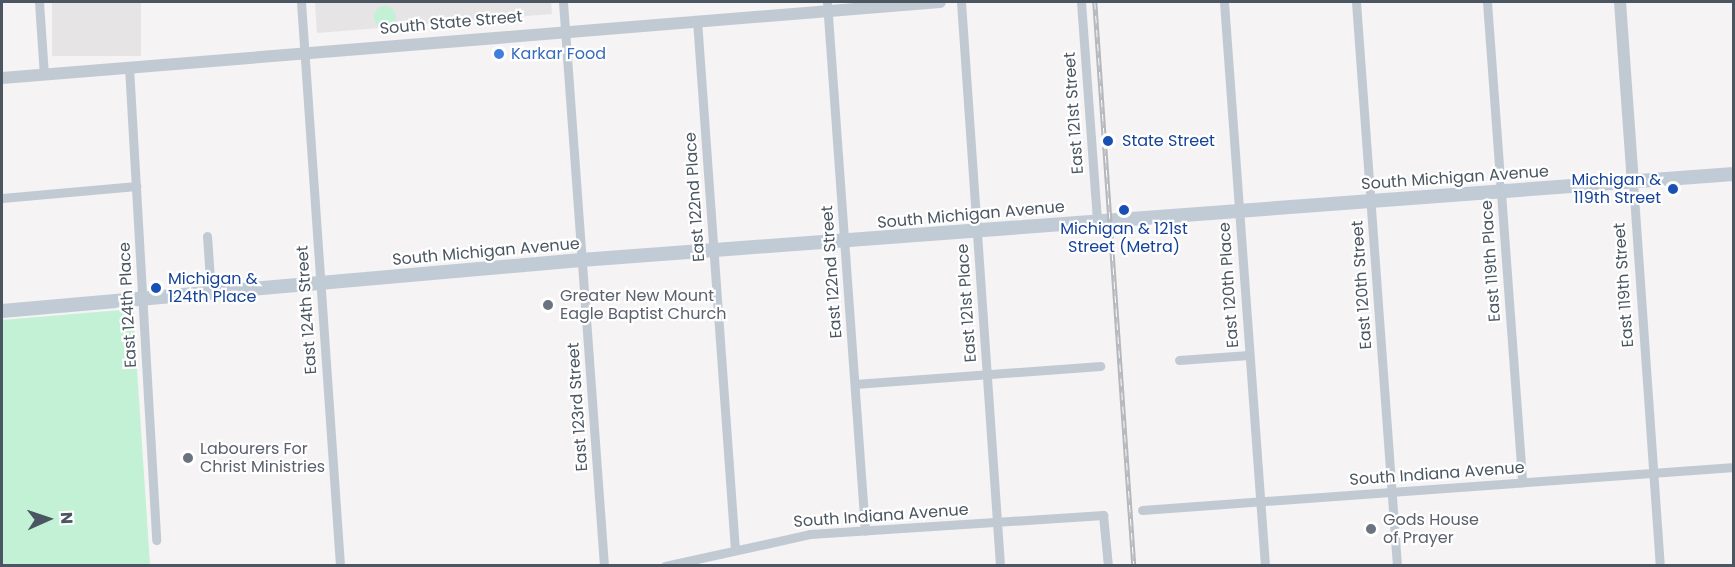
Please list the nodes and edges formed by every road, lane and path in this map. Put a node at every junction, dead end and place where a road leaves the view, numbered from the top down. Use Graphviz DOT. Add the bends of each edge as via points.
graph roads {
  1 [pos="39,2"];
  2 [pos="301,2"];
  3 [pos="564,2"];
  4 [pos="940,2"];
  5 [pos="960,2"];
  6 [pos="1081,2"];
  7 [pos="1224,2"];
  8 [pos="1356,2"];
  9 [pos="1487,2"];
  10 [pos="1620,2"];
  11 [pos="828,6"];
  12 [pos="697,20"];
  13 [pos="565,30"];
  14 [pos="304,51"];
  15 [pos="129,67"];
  16 [pos="44,75"];
  17 [pos="2,78"];
  18 [pos="1734,174"];
  19 [pos="1633,182"];
  20 [pos="136,186"];
  21 [pos="1502,191"];
  22 [pos="2,198"];
  23 [pos="1371,201"];
  24 [pos="1239,211"];
  25 [pos="1097,222"];
  26 [pos="977,231"];
  27 [pos="207,236"];
  28 [pos="845,242"];
  29 [pos="714,251"];
  30 [pos="581,260"];
  31 [pos="320,283"];
  32 [pos="211,293"];
  33 [pos="142,299"];
  34 [pos="2,311"];
  35 [pos="1249,356"];
  36 [pos="1179,360"];
  37 [pos="1100,366"];
  38 [pos="987,374"];
  39 [pos="855,384"];
  40 [pos="1734,467"];
  41 [pos="1654,472"];
  42 [pos="1522,482"];
  43 [pos="1392,493"];
  44 [pos="1261,501"];
  45 [pos="1142,510"];
  46 [pos="997,522"];
  47 [pos="866,531"];
  48 [pos="156,540"];
  49 [pos="735,550"];
  50 [pos="340,566"];
  51 [pos="604,566"];
  52 [pos="665,566"];
  53 [pos="1000,566"];
  54 [pos="1108,566"];
  55 [pos="1265,566"];
  56 [pos="1398,566"];
  57 [pos="1660,566"];
  1 -- 16 [label="street"];
  2 -- 14 [label="street, East 124th Street"];
  3 -- 13 [label="street, East 123rd Street"];
  4 -- 11 [label="street, South State Street"];
  5 -- 26 [label="street, East 121st Place"];
  6 -- 25 [label="street, East 121st Street"];
  7 -- 24 [label="street, East 120th Place"];
  8 -- 23 [label="street, East 120th Street"];
  9 -- 21 [label="street, East 119th Place"];
  10 -- 19 [label="street, East 119th Street"];
  11 -- 12 [label="street, South State Street"];
  11 -- 28 [label="street, East 122nd Street"];
  12 -- 13 [label="street, South State Street"];
  12 -- 29 [label="street, East 122nd Place"];
  13 -- 14 [label="street, South State Street"];
  13 -- 30 [label="street, East 123rd Street"];
  14 -- 15 [label="street, South State Street"];
  14 -- 31 [label="street, East 124th Street"];
  15 -- 16 [label="street, South State Street"];
  15 -- 20 [label="street, East 124th Place"];
  16 -- 17 [label="street, South State Street"];
  18 -- 19 [label="main road, South Michigan Avenue"];
  19 -- 21 [label="main road, South Michigan Avenue"];
  19 -- 41 [label="street, East 119th Street"];
  20 -- 22 [label="street"];
  20 -- 33 [label="street, East 124th Place"];
  21 -- 23 [label="main road, South Michigan Avenue"];
  21 -- 42 [label="street, East 119th Place"];
  23 -- 24 [label="main road, South Michigan Avenue"];
  23 -- 43 [label="street, East 120th Street"];
  24 -- 25 [label="main road, South Michigan Avenue"];
  24 -- 35 [label="street, East 120th Place"];
  25 -- 26 [label="main road, South Michigan Avenue"];
  26 -- 28 [label="main road, South Michigan Avenue"];
  26 -- 38 [label="street, East 121st Place"];
  27 -- 32 [label="street"];
  28 -- 29 [label="main road, South Michigan Avenue"];
  28 -- 39 [label="street, East 122nd Street"];
  29 -- 30 [label="main road, South Michigan Avenue"];
  29 -- 49 [label="street, East 122nd Place"];
  30 -- 31 [label="main road, South Michigan Avenue"];
  30 -- 51 [label="street, East 123rd Street"];
  31 -- 32 [label="main road, South Michigan Avenue"];
  31 -- 50 [label="street, East 124th Street"];
  32 -- 33 [label="main road, South Michigan Avenue"];
  33 -- 34 [label="main road, South Michigan Avenue"];
  33 -- 48 [label="street, East 124th Place"];
  35 -- 36 [label="street"];
  35 -- 44 [label="street, East 120th Place"];
  37 -- 38 [label="street"];
  38 -- 39 [label="street"];
  38 -- 46 [label="street, East 121st Place"];
  39 -- 47 [label="street, East 122nd Street"];
  40 -- 41 [label="street, South Indiana Avenue"];
  41 -- 42 [label="street, South Indiana Avenue"];
  41 -- 57 [label="street, East 119th Street"];
  42 -- 43 [label="street, South Indiana Avenue"];
  43 -- 44 [label="street, South Indiana Avenue"];
  43 -- 56 [label="street, East 120th Street"];
  44 -- 45 [label="street, South Indiana Avenue"];
  44 -- 55 [label="street, East 120th Place"];
  46 -- 47 [label="street, South Indiana Avenue"];
  46 -- 53 [label="street, East 121st Place"];
  46 -- 54 [label="street, South Indiana Avenue" via="1102,515"];
  47 -- 49 [label="street, South Indiana Avenue" via="810,534"];
  49 -- 52 [label="street, South Indiana Avenue"];
}
